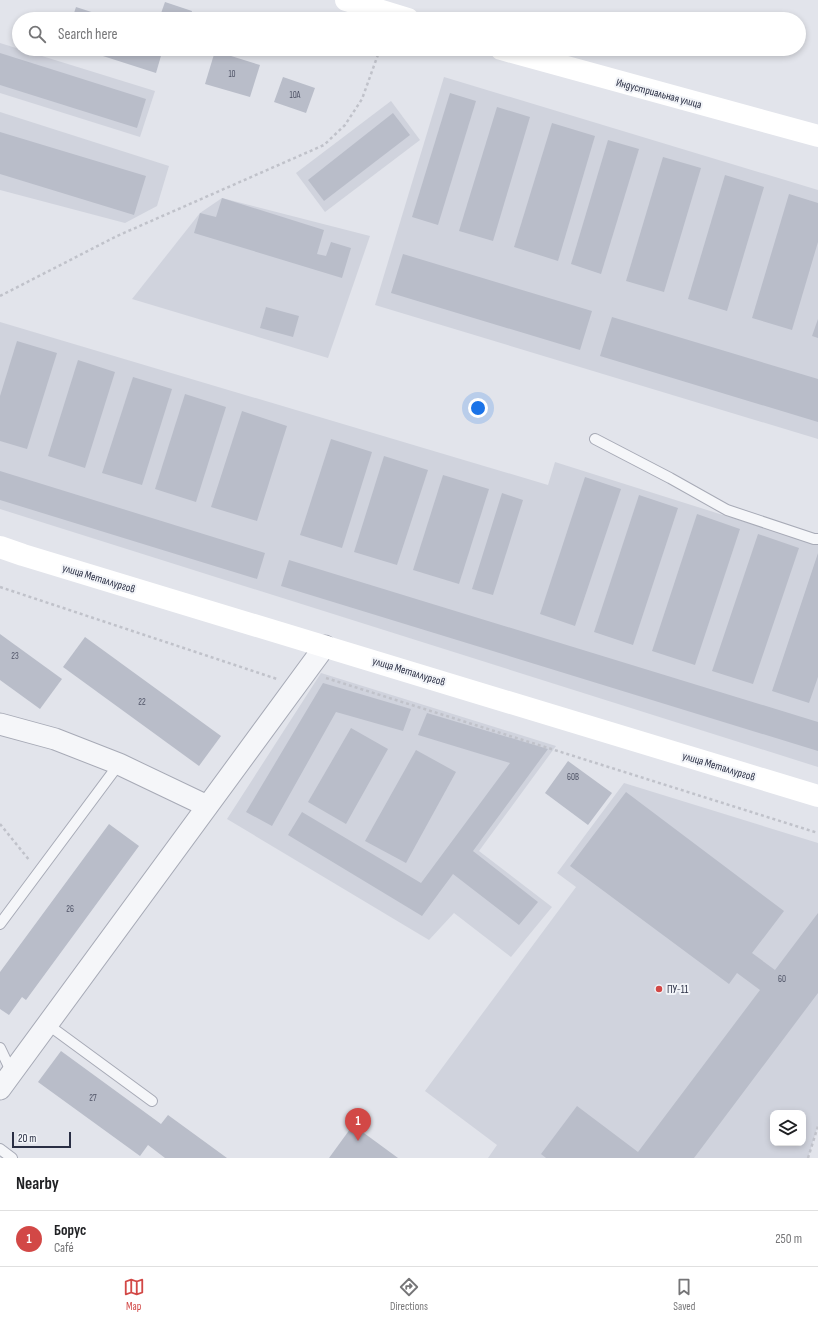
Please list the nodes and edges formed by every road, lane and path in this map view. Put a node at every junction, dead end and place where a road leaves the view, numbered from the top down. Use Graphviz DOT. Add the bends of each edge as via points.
graph roads {
  1 [pos="346,0"];
  2 [pos="385,12"];
  3 [pos="377,56"];
  4 [pos="527,56"];
  5 [pos="818,136"];
  6 [pos="0,296"];
  7 [pos="595,439"];
  8 [pos="818,539"];
  9 [pos="0,547"];
  10 [pos="0,587"];
  11 [pos="325,646"];
  12 [pos="296,685"];
  13 [pos="0,724"];
  14 [pos="119,764"];
  15 [pos="818,796"];
  16 [pos="207,806"];
  17 [pos="0,824"];
  18 [pos="818,833"];
  19 [pos="38,872"];
  20 [pos="0,924"];
  21 [pos="47,1024"];
  22 [pos="0,1048"];
  23 [pos="6,1081"];
  24 [pos="152,1101"];
  25 [pos="818,1126"];
  26 [pos="0,1150"];
  27 [pos="12,1158"];
  28 [pos="808,1158"];
  1 -- 2 [label="street"];
  3 -- 6 [label="path" via="362,99 345,125 324,145 117,236"];
  4 -- 5 [label="street, Индустриальная улица"];
  7 -- 8 [label="lane" via="727,510"];
  9 -- 11 [label="street, улица Металлургов"];
  10 -- 12 [label="path"];
  11 -- 12 [label="street"];
  11 -- 15 [label="street, улица Металлургов"];
  12 -- 16 [label="street"];
  12 -- 18 [label="path" via="326,678"];
  13 -- 14 [label="street" via="55,739"];
  14 -- 16 [label="street"];
  14 -- 19 [label="lane"];
  16 -- 21 [label="street"];
  17 -- 19 [label="path"];
  19 -- 20 [label="lane"];
  21 -- 23 [label="street"];
  21 -- 24 [label="lane"];
  22 -- 23 [label="lane"];
  25 -- 28 [label="path"];
  26 -- 27 [label="lane"];
}
